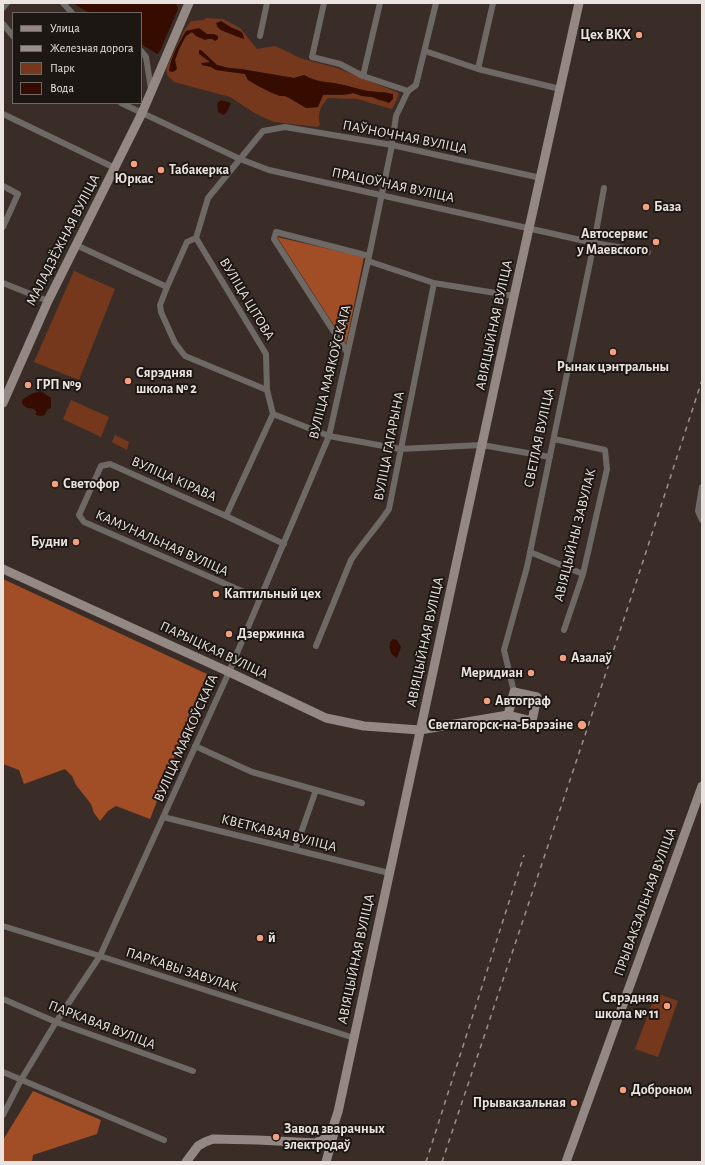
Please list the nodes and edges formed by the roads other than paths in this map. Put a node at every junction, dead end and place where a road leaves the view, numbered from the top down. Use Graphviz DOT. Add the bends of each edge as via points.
graph roads {
  1 [pos="7,3"];
  2 [pos="63,3"];
  3 [pos="189,3"];
  4 [pos="267,3"];
  5 [pos="324,3"];
  6 [pos="380,3"];
  7 [pos="436,3"];
  8 [pos="493,3"];
  9 [pos="579,3"];
  10 [pos="3,8"];
  11 [pos="71,12"];
  12 [pos="3,24"];
  13 [pos="12,35"];
  14 [pos="260,36"];
  15 [pos="425,51"];
  16 [pos="142,52"];
  17 [pos="478,69"];
  18 [pos="363,76"];
  19 [pos="560,89"];
  20 [pos="152,91"];
  21 [pos="408,91"];
  22 [pos="123,104"];
  23 [pos="142,113"];
  24 [pos="3,114"];
  25 [pos="392,145"];
  26 [pos="240,159"];
  27 [pos="115,168"];
  28 [pos="541,178"];
  29 [pos="3,186"];
  30 [pos="604,188"];
  31 [pos="381,195"];
  32 [pos="3,227"];
  33 [pos="530,228"];
  34 [pos="196,238"];
  35 [pos="594,243"];
  36 [pos="76,245"];
  37 [pos="648,252"];
  38 [pos="368,259"];
  39 [pos="3,283"];
  40 [pos="434,283"];
  41 [pos="167,287"];
  42 [pos="514,296"];
  43 [pos="48,301"];
  44 [pos="347,352"];
  45 [pos="267,390"];
  46 [pos="3,402"];
  47 [pos="273,414"];
  48 [pos="329,436"];
  49 [pos="554,439"];
  50 [pos="482,445"];
  51 [pos="400,449"];
  52 [pos="550,457"];
  53 [pos="702,487"];
  54 [pos="79,514"];
  55 [pos="226,516"];
  56 [pos="702,520"];
  57 [pos="284,544"];
  58 [pos="530,552"];
  59 [pos="3,569"];
  60 [pos="583,574"];
  61 [pos="260,599"];
  62 [pos="564,630"];
  63 [pos="316,646"];
  64 [pos="229,672"];
  65 [pos="514,692"];
  66 [pos="508,715"];
  67 [pos="420,730"];
  68 [pos="195,746"];
  69 [pos="702,786"];
  70 [pos="316,790"];
  71 [pos="362,803"];
  72 [pos="163,817"];
  73 [pos="295,850"];
  74 [pos="389,873"];
  75 [pos="3,926"];
  76 [pos="100,956"];
  77 [pos="3,1000"];
  78 [pos="56,1022"];
  79 [pos="354,1038"];
  80 [pos="193,1071"];
  81 [pos="3,1072"];
  82 [pos="21,1080"];
  83 [pos="338,1112"];
  84 [pos="3,1115"];
  85 [pos="164,1140"];
  86 [pos="186,1162"];
  87 [pos="326,1162"];
  88 [pos="566,1162"];
  1 -- 10 [label="street"];
  2 -- 11 [label="street"];
  3 -- 20 [label="street, МАЛАДЗЁЖНАЯ ВУЛІЦА"];
  4 -- 14 [label="street"];
  5 -- 18 [label="street" via="312,57 340,64"];
  6 -- 18 [label="street"];
  7 -- 15 [label="street, ВУЛІЦА МАЯКОЎСКАГА"];
  8 -- 17 [label="street"];
  9 -- 19 [label="street, АВІЯЦЫЙНАЯ ВУЛІЦА"];
  12 -- 13 [label="street"];
  15 -- 17 [label="street"];
  15 -- 21 [label="street, ВУЛІЦА МАЯКОЎСКАГА" via="416,85"];
  16 -- 20 [label="street" via="146,57"];
  17 -- 19 [label="street"];
  18 -- 21 [label="street"];
  19 -- 28 [label="street, АВІЯЦЫЙНАЯ ВУЛІЦА"];
  20 -- 23 [label="street, МАЛАДЗЁЖНАЯ ВУЛІЦА"];
  21 -- 25 [label="street, ВУЛІЦА МАЯКОЎСКАГА" via="396,116"];
  22 -- 23 [label="street, ПРАЦОЎНАЯ ВУЛІЦА"];
  23 -- 26 [label="street, ПРАЦОЎНАЯ ВУЛІЦА"];
  23 -- 27 [label="street, МАЛАДЗЁЖНАЯ ВУЛІЦА"];
  24 -- 27 [label="street"];
  25 -- 26 [label="street, ПАЎНОЧНАЯ ВУЛІЦА" via="285,127 263,131"];
  25 -- 28 [label="street, ПАЎНОЧНАЯ ВУЛІЦА"];
  25 -- 31 [label="street, ВУЛІЦА МАЯКОЎСКАГА"];
  26 -- 31 [label="street, ПРАЦОЎНАЯ ВУЛІЦА" via="269,170"];
  26 -- 34 [label="street" via="208,198"];
  27 -- 36 [label="street, МАЛАДЗЁЖНАЯ ВУЛІЦА"];
  28 -- 33 [label="street, АВІЯЦЫЙНАЯ ВУЛІЦА"];
  29 -- 32 [label="street" via="18,194"];
  30 -- 35 [label="street, СВЕТЛАЯ ВУЛІЦА"];
  31 -- 33 [label="street, ПРАЦОЎНАЯ ВУЛІЦА"];
  31 -- 38 [label="street, ВУЛІЦА МАЯКОЎСКАГА"];
  33 -- 35 [label="street, ПРАЦОЎНАЯ ВУЛІЦА"];
  33 -- 42 [label="street, АВІЯЦЫЙНАЯ ВУЛІЦА"];
  34 -- 41 [label="street" via="187,242"];
  34 -- 45 [label="street, ВУЛІЦА ЦІТОВА" via="266,354"];
  35 -- 37 [label="street, ПРАЦОЎНАЯ ВУЛІЦА"];
  35 -- 49 [label="street, СВЕТЛАЯ ВУЛІЦА"];
  36 -- 41 [label="street"];
  36 -- 43 [label="street, МАЛАДЗЁЖНАЯ ВУЛІЦА"];
  38 -- 40 [label="street"];
  38 -- 44 [label="street, ВУЛІЦА МАЯКОЎСКАГА"];
  38 -- 44 [label="street" via="276,232 274,239"];
  39 -- 43 [label="street"];
  40 -- 42 [label="street"];
  40 -- 51 [label="street, ВУЛІЦА ГАГАРЫНА"];
  41 -- 45 [label="street" via="160,305 161,312 175,343 185,356"];
  42 -- 50 [label="street, АВІЯЦЫЙНАЯ ВУЛІЦА"];
  43 -- 46 [label="street, МАЛАДЗЁЖНАЯ ВУЛІЦА"];
  44 -- 48 [label="street, ВУЛІЦА МАЯКОЎСКАГА"];
  45 -- 47 [label="street, ВУЛІЦА ЦІТОВА"];
  47 -- 48 [label="street"];
  47 -- 55 [label="street"];
  48 -- 51 [label="street"];
  48 -- 57 [label="street, ВУЛІЦА МАЯКОЎСКАГА"];
  49 -- 52 [label="street, СВЕТЛАЯ ВУЛІЦА"];
  49 -- 60 [label="street, АВІЯЦЫЙНЫ ЗАВУЛАК" via="605,450 607,469"];
  50 -- 51 [label="street"];
  50 -- 52 [label="street"];
  50 -- 67 [label="street, АВІЯЦЫЙНАЯ ВУЛІЦА"];
  51 -- 63 [label="street, ВУЛІЦА ГАГАРЫНА" via="388,509 351,560"];
  52 -- 58 [label="street, СВЕТЛАЯ ВУЛІЦА"];
  53 -- 56 [label="street" via="698,511"];
  54 -- 55 [label="street, ВУЛІЦА КІРАВА" via="101,466 110,464"];
  54 -- 61 [label="street, КАМУНАЛЬНАЯ ВУЛІЦА" via="84,522"];
  55 -- 57 [label="street, ВУЛІЦА КІРАВА"];
  57 -- 61 [label="street, ВУЛІЦА МАЯКОЎСКАГА"];
  58 -- 60 [label="street"];
  58 -- 65 [label="street, СВЕТЛАЯ ВУЛІЦА" via="504,650"];
  59 -- 64 [label="street, ПАРЫЦКАЯ ВУЛІЦА"];
  60 -- 62 [label="street, АВІЯЦЫЙНЫ ЗАВУЛАК"];
  61 -- 64 [label="street, ВУЛІЦА МАЯКОЎСКАГА"];
  64 -- 67 [label="street, ПАРЫЦКАЯ ВУЛІЦА" via="326,718 364,726"];
  64 -- 68 [label="street, ВУЛІЦА МАЯКОЎСКАГА"];
  65 -- 66 [label="street, СВЕТЛАЯ ВУЛІЦА"];
  65 -- 66 [label="street" via="538,698 532,721"];
  66 -- 67 [label="street"];
  67 -- 74 [label="street, АВІЯЦЫЙНАЯ ВУЛІЦА"];
  68 -- 70 [label="street" via="252,772"];
  68 -- 72 [label="street, ВУЛІЦА МАЯКОЎСКАГА"];
  69 -- 88 [label="street, ПРЫВАКЗАЛЬНАЯ ВУЛІЦА"];
  70 -- 71 [label="street"];
  70 -- 73 [label="street"];
  72 -- 73 [label="street, КВЕТКАВАЯ ВУЛІЦА"];
  72 -- 76 [label="street, ВУЛІЦА МАЯКОЎСКАГА"];
  73 -- 74 [label="street, КВЕТКАВАЯ ВУЛІЦА"];
  74 -- 79 [label="street, АВІЯЦЫЙНАЯ ВУЛІЦА"];
  75 -- 76 [label="street, ПАРКАВЫ ЗАВУЛАК"];
  76 -- 78 [label="street, ВУЛІЦА МАЯКОЎСКАГА"];
  76 -- 79 [label="street, ПАРКАВЫ ЗАВУЛАК"];
  77 -- 78 [label="street, ПАРКАВАЯ ВУЛІЦА"];
  78 -- 80 [label="street, ПАРКАВАЯ ВУЛІЦА"];
  78 -- 82 [label="street, ВУЛІЦА МАЯКОЎСКАГА"];
  79 -- 83 [label="street, АВІЯЦЫЙНАЯ ВУЛІЦА"];
  81 -- 82 [label="street"];
  82 -- 84 [label="street, ВУЛІЦА МАЯКОЎСКАГА"];
  82 -- 85 [label="street"];
  83 -- 86 [label="street, АВІЯЦЫЙНАЯ ВУЛІЦА" via="326,1138 315,1143 213,1139 198,1146"];
  83 -- 87 [label="street"];
}
